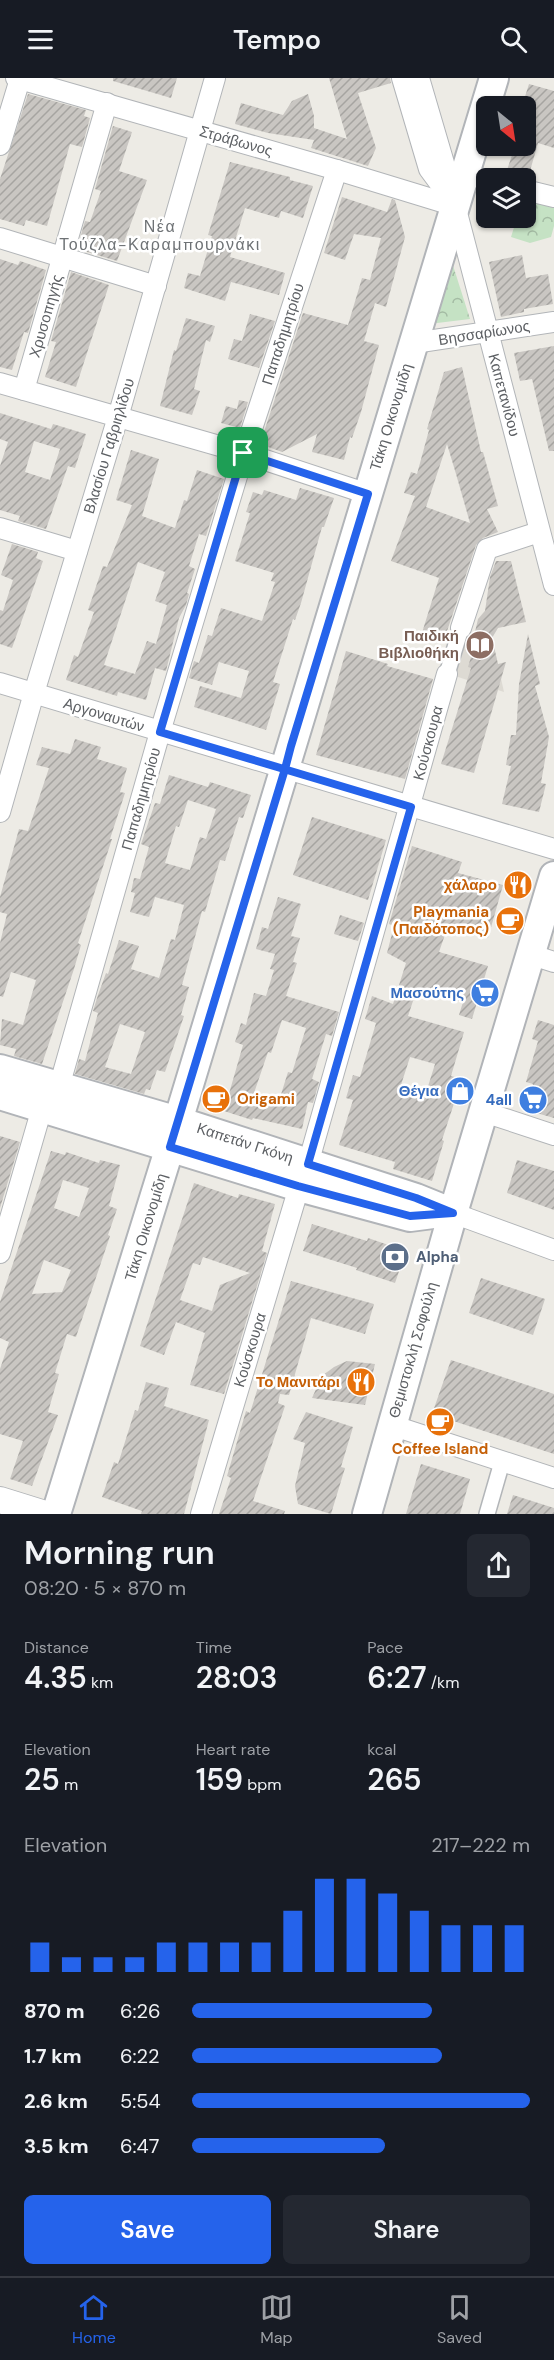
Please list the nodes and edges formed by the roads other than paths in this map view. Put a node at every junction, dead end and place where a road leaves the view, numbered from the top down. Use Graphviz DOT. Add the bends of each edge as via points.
graph roads {
  1 [pos="215,78"];
  2 [pos="402,78"];
  3 [pos="419,78"];
  4 [pos="494,78"];
  5 [pos="18,79"];
  6 [pos="78,86"];
  7 [pos="106,103"];
  8 [pos="200,130"];
  9 [pos="0,145"];
  10 [pos="478,168"];
  11 [pos="337,170"];
  12 [pos="476,177"];
  13 [pos="536,193"];
  14 [pos="554,197"];
  15 [pos="456,206"];
  16 [pos="0,238"];
  17 [pos="62,258"];
  18 [pos="156,286"];
  19 [pos="554,322"];
  20 [pos="487,332"];
  21 [pos="414,343"];
  22 [pos="0,383"];
  23 [pos="24,390"];
  24 [pos="118,417"];
  25 [pos="243,453"];
  26 [pos="368,494"];
  27 [pos="0,528"];
  28 [pos="539,532"];
  29 [pos="77,551"];
  30 [pos="554,585"];
  31 [pos="461,628"];
  32 [pos="447,674"];
  33 [pos="0,683"];
  34 [pos="33,693"];
  35 [pos="160,732"];
  36 [pos="285,769"];
  37 [pos="411,807"];
  38 [pos="0,812"];
  39 [pos="554,849"];
  40 [pos="554,876"];
  41 [pos="541,958"];
  42 [pos="0,1069"];
  43 [pos="0,1095"];
  44 [pos="50,1097"];
  45 [pos="484,1112"];
  46 [pos="174,1134"];
  47 [pos="554,1136"];
  48 [pos="303,1175"];
  49 [pos="453,1213"];
  50 [pos="554,1250"];
  51 [pos="0,1253"];
  52 [pos="391,1425"];
  53 [pos="502,1462"];
  54 [pos="554,1478"];
  55 [pos="0,1500"];
  56 [pos="45,1514"];
  57 [pos="56,1514"];
  58 [pos="201,1514"];
  59 [pos="367,1514"];
  60 [pos="487,1514"];
  1 -- 8 [label="street, Βλασίου Γαβριηλίδου"];
  2 -- 15 [label="street, Καπετανίδου" via="429,169"];
  3 -- 15 [label="street, Καπετανίδου"];
  4 -- 10 [label="main road, Τάκη Οικονομίδη"];
  5 -- 6 [label="street, Στράβωνος"];
  5 -- 9 [label="street"];
  6 -- 7 [label="street, Στράβωνος"];
  7 -- 8 [label="street, Στράβωνος"];
  7 -- 17 [label="street, Χρυσοπηγής"];
  8 -- 11 [label="street, Στράβωνος"];
  8 -- 18 [label="street, Βλασίου Γαβριηλίδου"];
  11 -- 15 [label="street, Στράβωνος"];
  11 -- 25 [label="street, Παπαδημητρίου"];
  12 -- 15 [label="main road, Τάκη Οικονομίδη"];
  13 -- 14 [label="street"];
  15 -- 20 [label="street, Καπετανίδου"];
  15 -- 21 [label="main road, Τάκη Οικονομίδη"];
  16 -- 17 [label="street"];
  17 -- 18 [label="street"];
  17 -- 23 [label="street, Χρυσοπηγής"];
  18 -- 24 [label="street, Βλασίου Γαβριηλίδου"];
  19 -- 20 [label="street, Βησσαρίωνος"];
  20 -- 21 [label="street, Βησσαρίωνος"];
  20 -- 28 [label="street, Καπετανίδου"];
  21 -- 26 [label="main road, Τάκη Οικονομίδη"];
  22 -- 23 [label="street"];
  23 -- 24 [label="street"];
  24 -- 25 [label="street"];
  24 -- 29 [label="street, Βλασίου Γαβριηλίδου"];
  25 -- 26 [label="street"];
  25 -- 35 [label="street, Παπαδημητρίου"];
  26 -- 36 [label="main road, Τάκη Οικονομίδη"];
  27 -- 29 [label="street"];
  28 -- 30 [label="street, Καπετανίδου"];
  28 -- 31 [label="street, Κούσκουρα" via="487,549"];
  29 -- 34 [label="street, Βλασίου Γαβριηλίδου"];
  31 -- 32 [label="street, Κούσκουρα"];
  32 -- 37 [label="street, Κούσκουρα"];
  33 -- 34 [label="street, Αργοναυτών"];
  34 -- 35 [label="street, Αργοναυτών"];
  34 -- 38 [label="street, Βλασίου Γαβριηλίδου"];
  35 -- 36 [label="street, Αργοναυτών"];
  35 -- 44 [label="street, Παπαδημητρίου"];
  36 -- 37 [label="street, Αργοναυτών"];
  36 -- 46 [label="main road, Τάκη Οικονομίδη"];
  37 -- 39 [label="street, Αργοναυτών"];
  37 -- 48 [label="street, Κούσκουρα"];
  40 -- 41 [label="main road, Θεμιστοκλή Σοφούλη"];
  41 -- 45 [label="main road, Θεμιστοκλή Σοφούλη"];
  42 -- 44 [label="main road, Καπετάν Γκόνη"];
  43 -- 44 [label="main road, Καπετάν Γκόνη"];
  44 -- 46 [label="main road, Καπετάν Γκόνη"];
  44 -- 51 [label="street, Παπαδημητρίου"];
  45 -- 47 [label="street"];
  45 -- 49 [label="main road, Θεμιστοκλή Σοφούλη"];
  46 -- 48 [label="main road, Καπετάν Γκόνη"];
  46 -- 57 [label="main road, Τάκη Οικονομίδη"];
  48 -- 49 [label="main road, Καπετάν Γκόνη" via="416,1198"];
  48 -- 58 [label="street, Κούσκουρα"];
  49 -- 50 [label="street, Καπετάν Γκόνη"];
  49 -- 52 [label="main road, Θεμιστοκλή Σοφούλη"];
  52 -- 53 [label="street"];
  52 -- 59 [label="main road, Θεμιστοκλή Σοφούλη"];
  53 -- 54 [label="street"];
  53 -- 60 [label="street"];
  55 -- 56 [label="street"];
}
